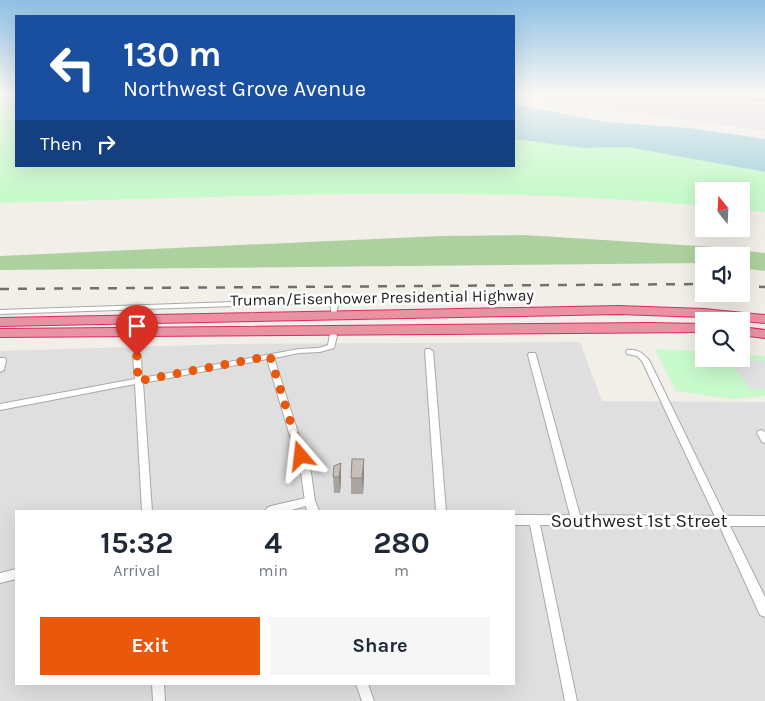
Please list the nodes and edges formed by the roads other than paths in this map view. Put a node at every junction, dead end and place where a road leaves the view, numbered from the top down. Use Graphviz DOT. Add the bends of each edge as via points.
graph roads {
  1 [pos="0,312"];
  2 [pos="334,313"];
  3 [pos="765,319"];
  4 [pos="0,322"];
  5 [pos="695,328"];
  6 [pos="750,332"];
  7 [pos="0,333"];
  8 [pos="765,334"];
  9 [pos="333,336"];
  10 [pos="429,351"];
  11 [pos="630,352"];
  12 [pos="532,355"];
  13 [pos="137,356"];
  14 [pos="270,356"];
  15 [pos="2,360"];
  16 [pos="0,370"];
  17 [pos="138,381"];
  18 [pos="0,407"];
  19 [pos="311,506"];
  20 [pos="147,510"];
  21 [pos="279,510"];
  22 [pos="442,510"];
  23 [pos="576,519"];
  24 [pos="515,520"];
  25 [pos="534,520"];
  26 [pos="722,520"];
  27 [pos="765,521"];
  28 [pos="15,574"];
  29 [pos="0,578"];
  30 [pos="765,611"];
  31 [pos="158,685"];
  32 [pos="362,685"];
  33 [pos="159,701"];
  34 [pos="368,701"];
  35 [pos="571,701"];
  1 -- 2 [label="street" via="324,301 335,306"];
  3 -- 4 [label="highway, Truman/Eisenhower Presidential Highway" via="618,310"];
  5 -- 7 [label="highway, Truman/Eisenhower Presidential Highway"];
  6 -- 8 [label="highway"];
  9 -- 14 [label="street" via="331,346 324,350"];
  10 -- 22 [label="street"];
  11 -- 26 [label="street" via="640,354 646,360"];
  12 -- 23 [label="street"];
  13 -- 17 [label="street"];
  14 -- 17 [label="street"];
  14 -- 19 [label="street" via="306,473"];
  15 -- 16 [label="street"];
  17 -- 18 [label="street"];
  17 -- 20 [label="street"];
  19 -- 21 [label="street"];
  23 -- 25 [label="street, Southwest 1st Street"];
  23 -- 26 [label="street, Southwest 1st Street"];
  24 -- 25 [label="street, Southwest 1st Street"];
  25 -- 35 [label="street"];
  26 -- 27 [label="street, Southwest 1st Street"];
  26 -- 30 [label="street"];
  28 -- 29 [label="street"];
  31 -- 33 [label="street"];
  32 -- 34 [label="street"];
}
